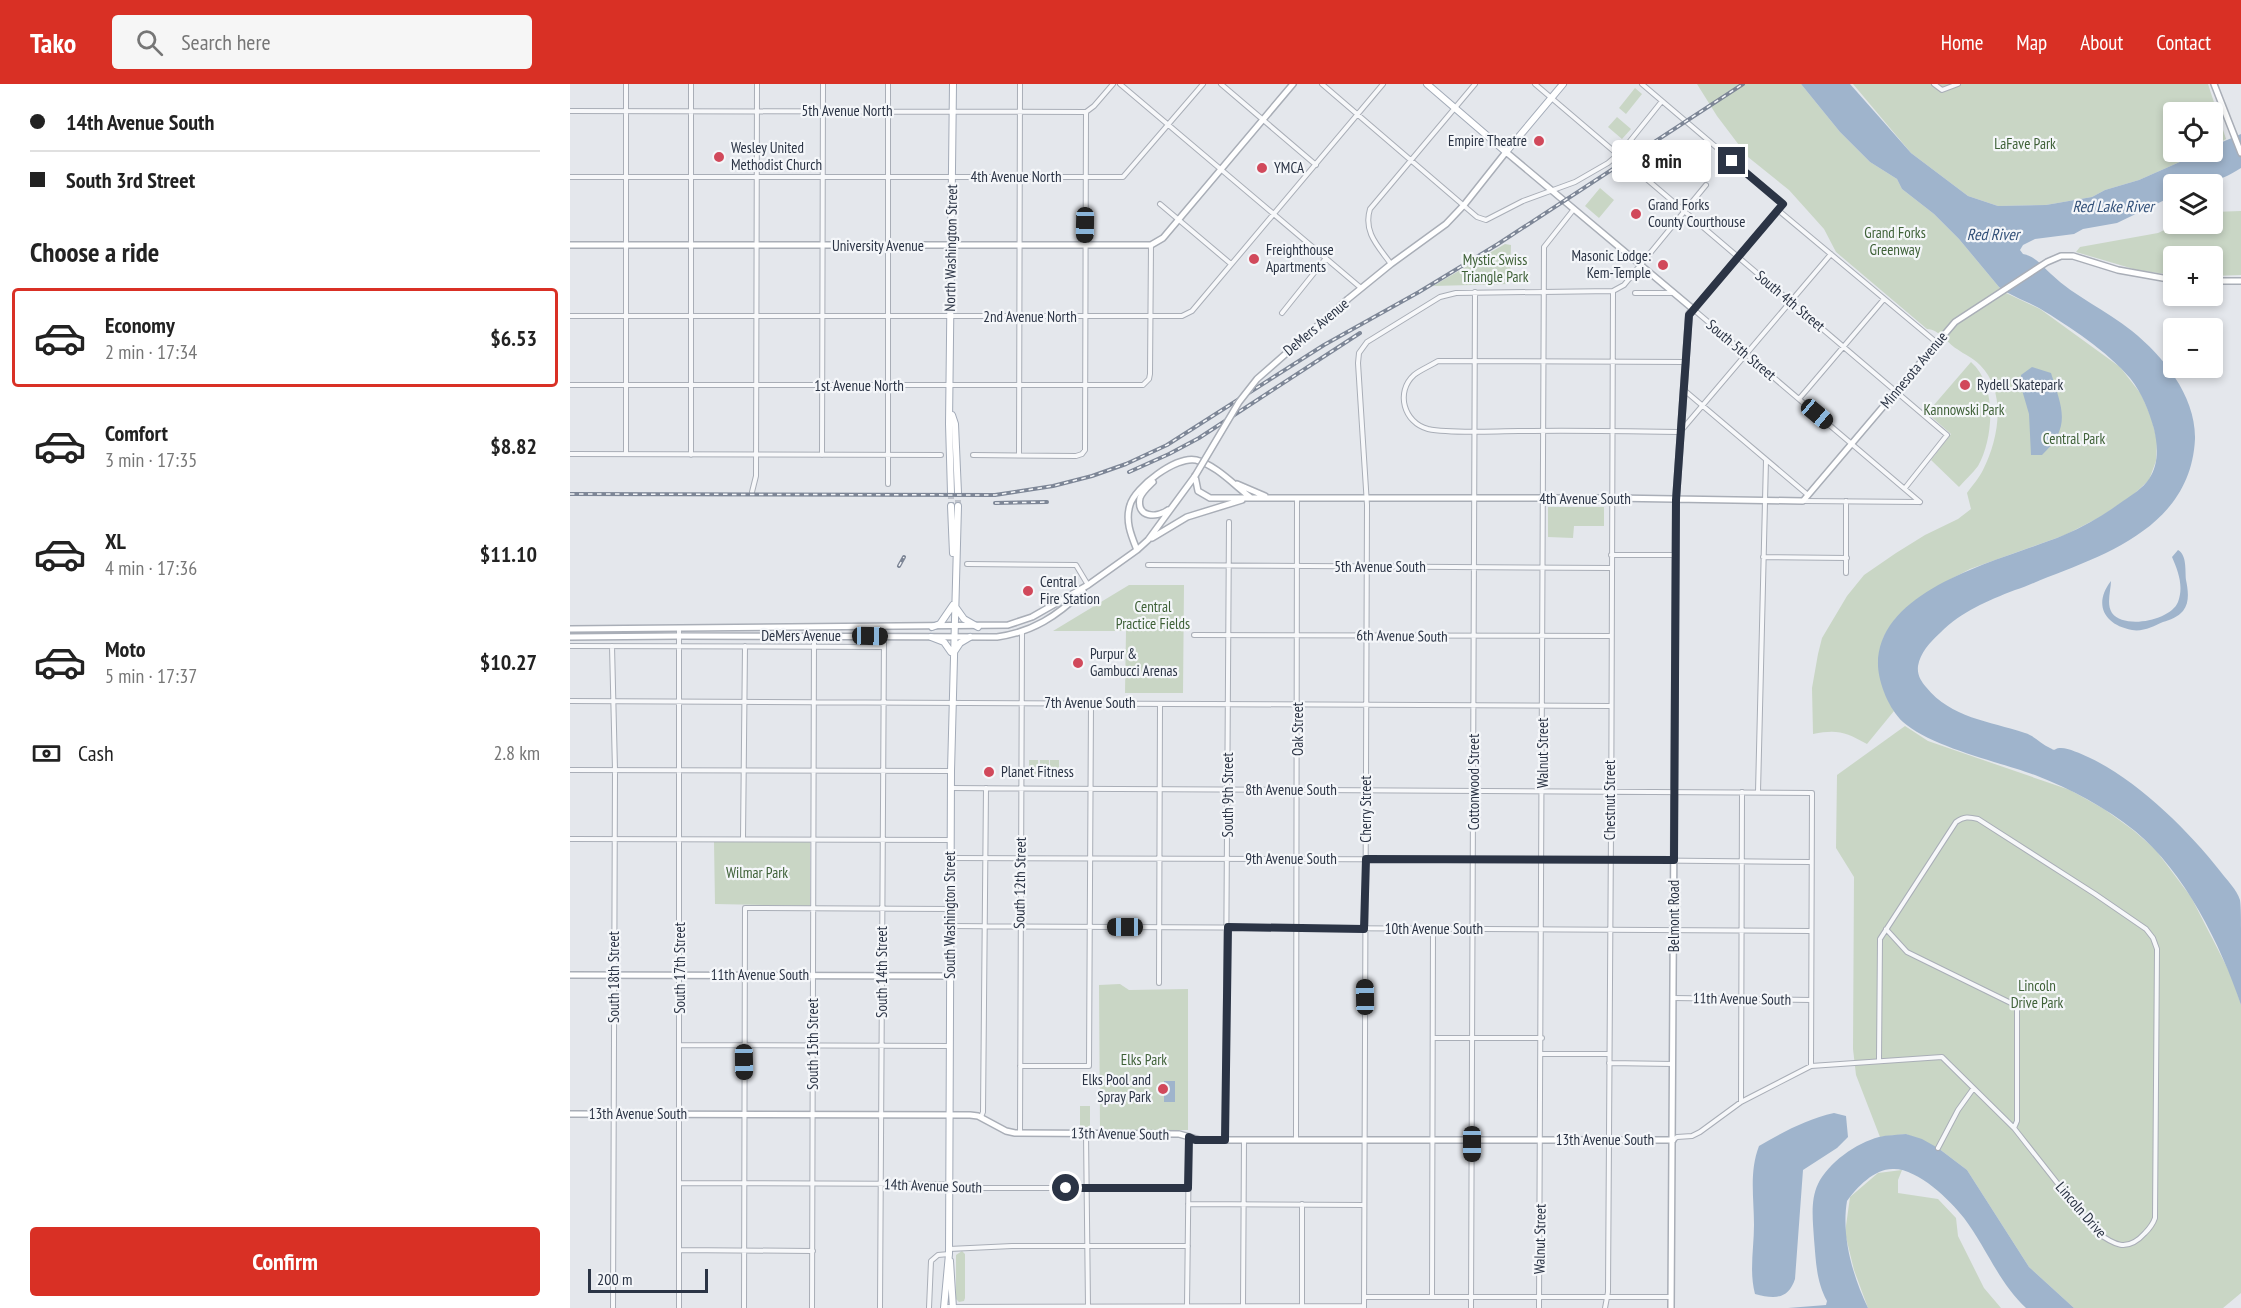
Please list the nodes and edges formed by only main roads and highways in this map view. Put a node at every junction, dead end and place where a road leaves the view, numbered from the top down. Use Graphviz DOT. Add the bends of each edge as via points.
graph roads {
  1 [pos="953,84"];
  2 [pos="1427,84"];
  3 [pos="1563,84"];
  4 [pos="955,493"];
  5 [pos="955,506"];
  6 [pos="954,604"];
  7 [pos="932,627"];
  8 [pos="978,627"];
  9 [pos="931,637"];
  10 [pos="970,637"];
  11 [pos="952,656"];
  12 [pos="949,1252"];
  13 [pos="944,1307"];
  14 [pos="953,1307"];
  1 -- 4 [label="main road, North Washington Street" via="950,411"];
  2 -- 3 [label="main road, DeMers Avenue" via="1506,152"];
  5 -- 6 [label="main road, South Washington Street"];
  6 -- 7 [label="main road" via="940,624"];
  6 -- 8 [label="main road" via="964,619"];
  6 -- 11 [label="main road, South Washington Street"];
  9 -- 11 [label="main road" via="948,645"];
  10 -- 11 [label="main road" via="960,643"];
  11 -- 12 [label="main road, South Washington Street"];
  12 -- 13 [label="main road, South Washington Street"];
  12 -- 14 [label="main road, South Washington Street"];
}
